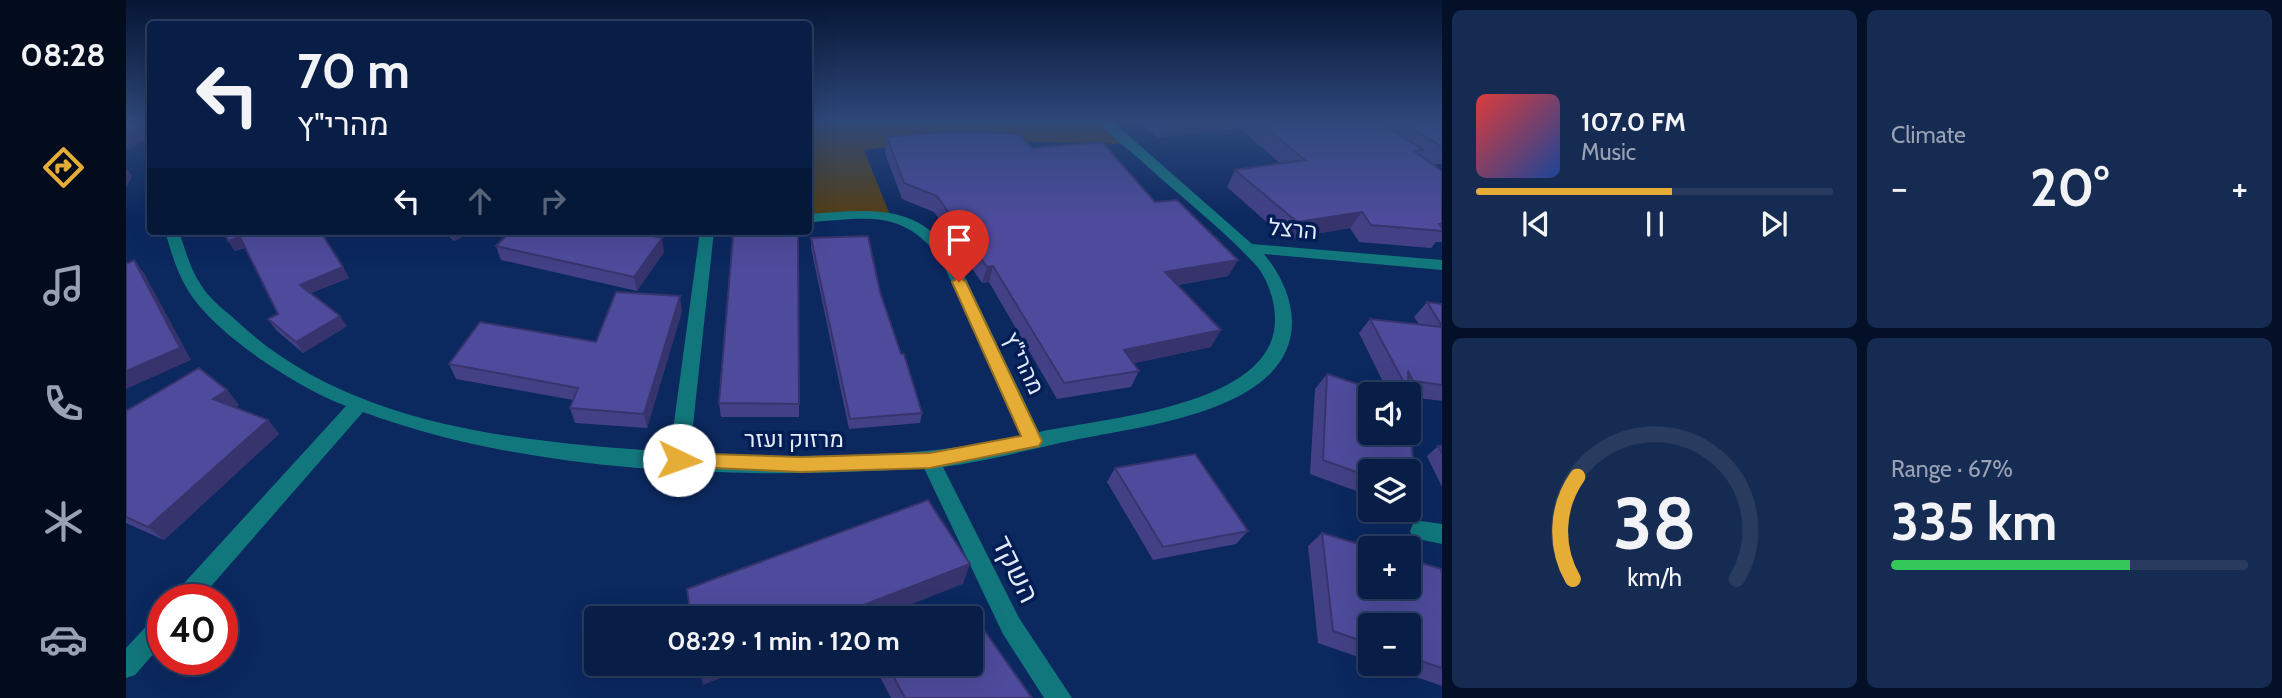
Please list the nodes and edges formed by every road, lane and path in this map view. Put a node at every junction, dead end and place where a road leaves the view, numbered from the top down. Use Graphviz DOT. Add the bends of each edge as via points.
graph roads {
  1 [pos="1141,154"];
  2 [pos="812,218"];
  3 [pos="174,235"];
  4 [pos="707,235"];
  5 [pos="1249,248"];
  6 [pos="1442,265"];
  7 [pos="358,405"];
  8 [pos="1033,441"];
  9 [pos="679,460"];
  10 [pos="930,460"];
  11 [pos="198,584"];
  12 [pos="147,643"];
  13 [pos="126,666"];
  14 [pos="1059,698"];
  1 -- 5 [label="street, הרצל"];
  2 -- 8 [label="street, מהרי\"ץ" via="890,215 931,234 948,258"];
  3 -- 7 [label="street, מרזוק ועזר" via="199,295 232,329 298,376"];
  4 -- 9 [label="street"];
  5 -- 6 [label="street, הרצל"];
  5 -- 8 [label="street, מרזוק ועזר" via="1269,272 1283,309 1282,344 1262,371 1228,392 1180,410"];
  7 -- 9 [label="street, מרזוק ועזר" via="465,437 557,451"];
  7 -- 11 [label="street"];
  8 -- 10 [label="street, מרזוק ועזר"];
  9 -- 10 [label="street, מרזוק ועזר" via="801,464"];
  10 -- 14 [label="street, השקד" via="1011,626"];
  12 -- 13 [label="street"];
}
